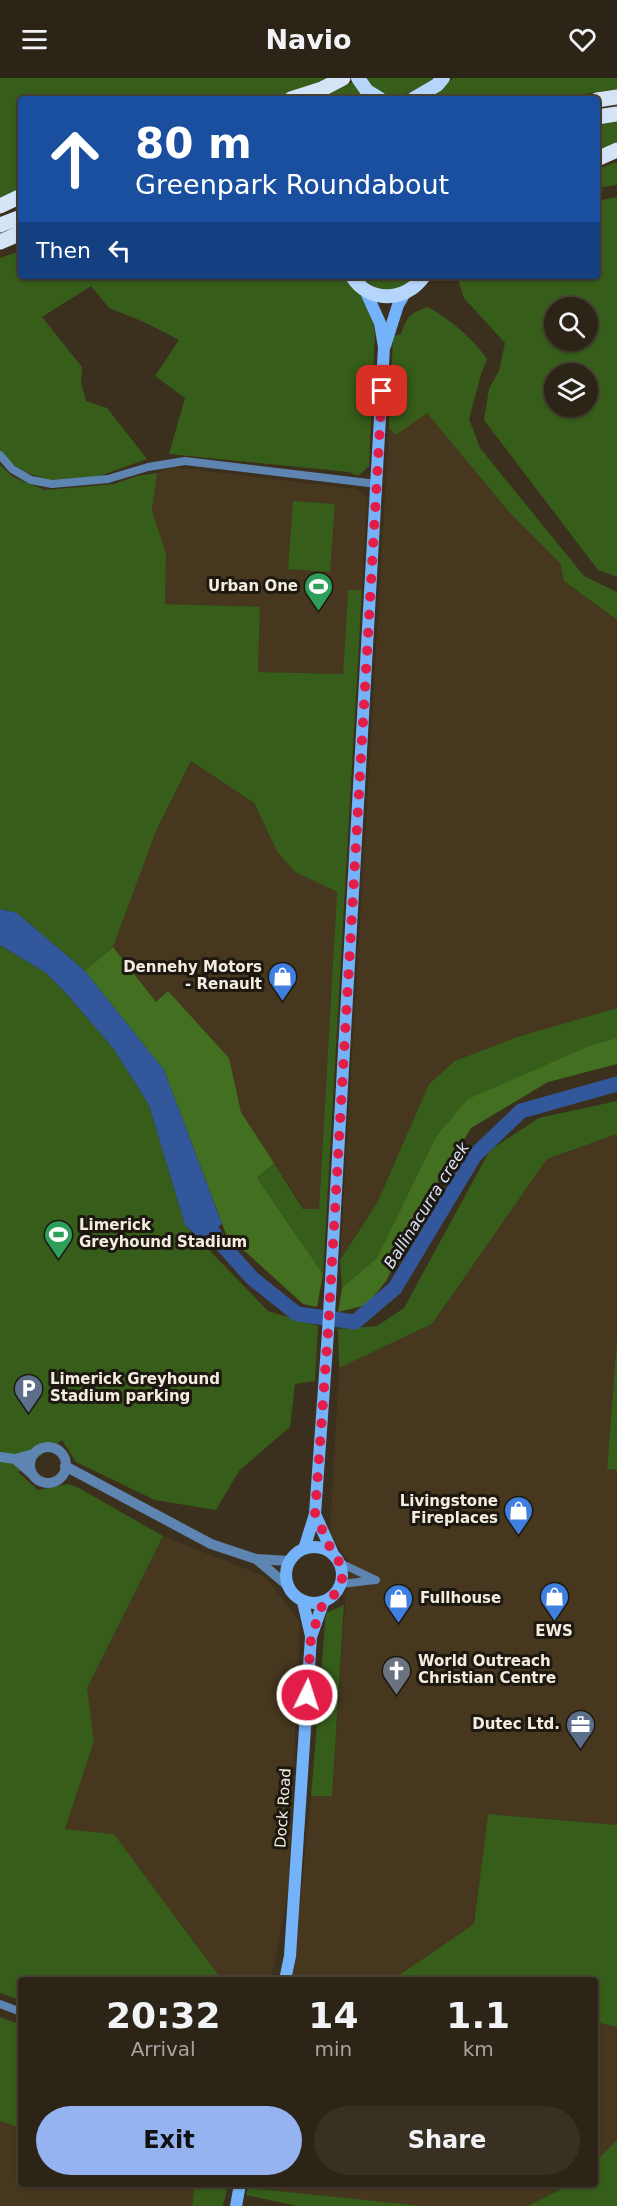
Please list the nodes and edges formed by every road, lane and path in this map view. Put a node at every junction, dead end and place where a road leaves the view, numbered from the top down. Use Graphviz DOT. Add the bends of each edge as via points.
graph roads {
  1 [pos="343,78"];
  2 [pos="358,78"];
  3 [pos="443,78"];
  4 [pos="299,96"];
  5 [pos="375,96"];
  6 [pos="420,96"];
  7 [pos="617,96"];
  8 [pos="600,99"];
  9 [pos="617,114"];
  10 [pos="600,117"];
  11 [pos="617,150"];
  12 [pos="600,158"];
  13 [pos="18,197"];
  14 [pos="0,206"];
  15 [pos="18,218"];
  16 [pos="0,225"];
  17 [pos="18,234"];
  18 [pos="0,242"];
  19 [pos="18,245"];
  20 [pos="0,250"];
  21 [pos="355,279"];
  22 [pos="421,279"];
  23 [pos="365,290"];
  24 [pos="405,293"];
  25 [pos="384,348"];
  26 [pos="0,455"];
  27 [pos="377,484"];
  28 [pos="34,1454"];
  29 [pos="0,1457"];
  30 [pos="15,1459"];
  31 [pos="66,1466"];
  32 [pos="33,1474"];
  33 [pos="60,1477"];
  34 [pos="84,1477"];
  35 [pos="315,1514"];
  36 [pos="304,1549"];
  37 [pos="256,1559"];
  38 [pos="336,1559"];
  39 [pos="290,1561"];
  40 [pos="341,1584"];
  41 [pos="287,1585"];
  42 [pos="303,1602"];
  43 [pos="323,1603"];
  44 [pos="311,1637"];
  45 [pos="286,1977"];
  46 [pos="0,2004"];
  47 [pos="18,2011"];
  48 [pos="239,2187"];
  49 [pos="236,2206"];
  1 -- 4 [label="highway"];
  2 -- 5 [label="main road"];
  3 -- 6 [label="main road"];
  7 -- 8 [label="highway"];
  9 -- 10 [label="highway"];
  11 -- 12 [label="highway"];
  13 -- 14 [label="highway"];
  15 -- 16 [label="highway"];
  17 -- 18 [label="highway"];
  19 -- 20 [label="highway"];
  21 -- 23 [label="main road"];
  22 -- 24 [label="main road"];
  23 -- 24 [label="main road" via="378,296"];
  23 -- 25 [label="main road" via="380,323"];
  24 -- 25 [label="main road"];
  25 -- 27 [label="main road"];
  26 -- 27 [label="street" via="12,469 31,480 52,484 108,479 185,461"];
  27 -- 35 [label="main road"];
  28 -- 30 [label="street"];
  28 -- 31 [label="street" via="41,1448 54,1448 63,1456"];
  28 -- 32 [label="street" via="30,1464"];
  29 -- 30 [label="street"];
  30 -- 32 [label="street"];
  31 -- 33 [label="street"];
  31 -- 34 [label="street"];
  32 -- 33 [label="street" via="44,1482"];
  33 -- 34 [label="street"];
  34 -- 37 [label="street" via="211,1544"];
  35 -- 36 [label="main road"];
  35 -- 38 [label="main road"];
  36 -- 38 [label="main road" via="319,1547"];
  36 -- 39 [label="main road"];
  37 -- 39 [label="street"];
  37 -- 41 [label="street"];
  38 -- 40 [label="main road" via="342,1573"];
  38 -- 40 [label="street" via="376,1580"];
  39 -- 41 [label="main road"];
  40 -- 43 [label="main road"];
  41 -- 42 [label="main road"];
  42 -- 43 [label="main road"];
  42 -- 44 [label="main road, Dock Road"];
  43 -- 44 [label="main road, Dock Road"];
  44 -- 45 [label="main road, Dock Road"];
  46 -- 47 [label="street"];
  48 -- 49 [label="main road"];
}
